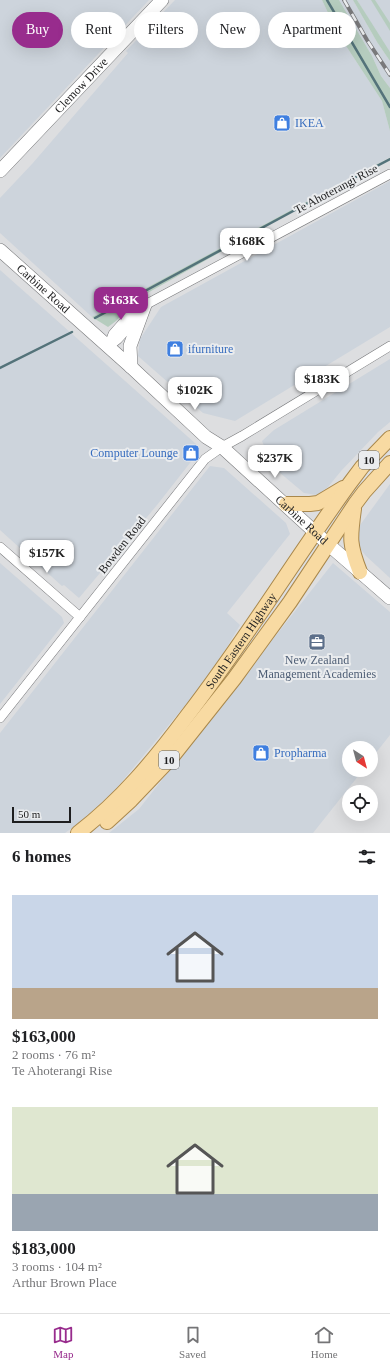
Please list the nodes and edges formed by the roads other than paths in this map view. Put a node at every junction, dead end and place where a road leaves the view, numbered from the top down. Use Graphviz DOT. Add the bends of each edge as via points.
graph roads {
  1 [pos="162,0"];
  2 [pos="0,171"];
  3 [pos="390,174"];
  4 [pos="0,250"];
  5 [pos="145,305"];
  6 [pos="390,346"];
  7 [pos="108,347"];
  8 [pos="131,367"];
  9 [pos="390,438"];
  10 [pos="222,447"];
  11 [pos="390,463"];
  12 [pos="350,484"];
  13 [pos="286,504"];
  14 [pos="355,504"];
  15 [pos="316,532"];
  16 [pos="329,545"];
  17 [pos="0,547"];
  18 [pos="360,572"];
  19 [pos="390,598"];
  20 [pos="80,617"];
  21 [pos="0,718"];
  22 [pos="78,833"];
  23 [pos="94,833"];
  1 -- 2 [label="main road, Clemow Drive"];
  3 -- 5 [label="street, Te Ahoterangi Rise"];
  4 -- 7 [label="main road, Carbine Road"];
  5 -- 7 [label="street, Te Ahoterangi Rise" via="128,317 113,334"];
  5 -- 8 [label="main road" via="130,346"];
  6 -- 10 [label="street, Bowden Road"];
  7 -- 8 [label="main road, Carbine Road"];
  8 -- 10 [label="main road, Carbine Road" via="206,437"];
  9 -- 12 [label="main road, South Eastern Highway / 10" via="362,467"];
  10 -- 13 [label="main road, Carbine Road"];
  10 -- 20 [label="street, Bowden Road" via="204,459"];
  11 -- 14 [label="main road, South Eastern Highway / 10"];
  12 -- 13 [label="main road" via="318,503"];
  12 -- 15 [label="main road, South Eastern Highway / 10"];
  13 -- 15 [label="main road, Carbine Road"];
  14 -- 16 [label="main road, South Eastern Highway / 10"];
  14 -- 18 [label="main road" via="350,540"];
  15 -- 16 [label="main road, Carbine Road"];
  15 -- 22 [label="main road, South Eastern Highway / 10" via="212,684 170,740 121,796"];
  16 -- 18 [label="main road, Carbine Road"];
  16 -- 23 [label="main road, South Eastern Highway / 10" via="250,657 172,757 131,800"];
  17 -- 20 [label="street"];
  18 -- 19 [label="main road, Carbine Road"];
  20 -- 21 [label="street, Bowden Road"];
}
